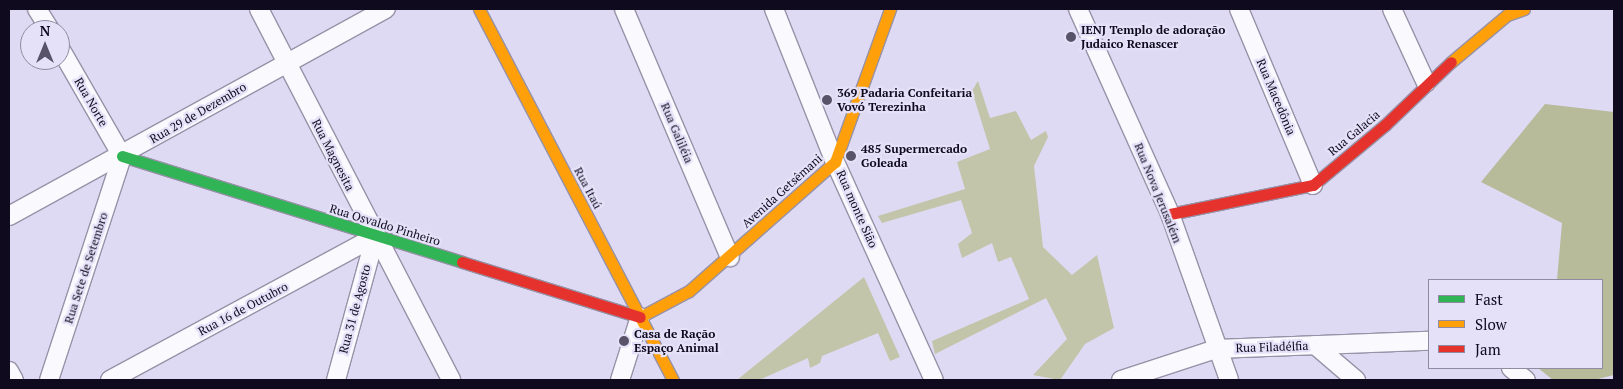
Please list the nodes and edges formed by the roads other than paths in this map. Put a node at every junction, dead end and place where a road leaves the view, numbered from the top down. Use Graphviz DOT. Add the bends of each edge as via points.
graph roads {
  1 [pos="37,9"];
  2 [pos="259,9"];
  3 [pos="386,9"];
  4 [pos="479,9"];
  5 [pos="624,9"];
  6 [pos="774,9"];
  7 [pos="890,9"];
  8 [pos="1078,9"];
  9 [pos="1239,9"];
  10 [pos="1392,9"];
  11 [pos="1524,9"];
  12 [pos="44,20"];
  13 [pos="286,62"];
  14 [pos="70,65"];
  15 [pos="1426,83"];
  16 [pos="122,156"];
  17 [pos="835,162"];
  18 [pos="1313,184"];
  19 [pos="1170,214"];
  20 [pos="9,216"];
  21 [pos="375,237"];
  22 [pos="730,257"];
  23 [pos="640,317"];
  24 [pos="1428,340"];
  25 [pos="1315,345"];
  26 [pos="1216,349"];
  27 [pos="1512,369"];
  28 [pos="9,371"];
  29 [pos="14,380"];
  30 [pos="49,380"];
  31 [pos="110,380"];
  32 [pos="336,380"];
  33 [pos="451,380"];
  34 [pos="620,380"];
  35 [pos="673,380"];
  36 [pos="934,380"];
  37 [pos="1121,380"];
  38 [pos="1229,380"];
  39 [pos="1356,380"];
  40 [pos="1526,380"];
  1 -- 12 [label="street"];
  2 -- 13 [label="street, Rua Magnesita"];
  3 -- 13 [label="street, Rua 29 de Dezembro"];
  4 -- 23 [label="street, Rua Itaú"];
  5 -- 22 [label="street, Rua Galiléia"];
  6 -- 17 [label="street, Rua monte Sião"];
  7 -- 17 [label="street, Avenida Getsêmani"];
  8 -- 19 [label="street, Rua Nova Jerusalém"];
  9 -- 18 [label="street, Rua Macedônia"];
  10 -- 15 [label="street"];
  11 -- 15 [label="street, Rua Galacia" via="1507,15"];
  13 -- 16 [label="street, Rua 29 de Dezembro"];
  13 -- 21 [label="street, Rua Magnesita"];
  14 -- 16 [label="street, Rua Norte"];
  15 -- 18 [label="street, Rua Galacia" via="1385,125"];
  16 -- 20 [label="street, Rua 29 de Dezembro"];
  16 -- 21 [label="street, Rua Osvaldo Pinheiro"];
  16 -- 30 [label="street, Rua Sete de Setembro"];
  17 -- 22 [label="street, Avenida Getsêmani"];
  17 -- 36 [label="street, Rua monte Sião"];
  18 -- 19 [label="street, Rua Galacia"];
  19 -- 26 [label="street, Rua Nova Jerusalém"];
  21 -- 23 [label="street, Rua Osvaldo Pinheiro"];
  21 -- 31 [label="street, Rua 16 de Outubro"];
  21 -- 32 [label="street, Rua 31 de Agosto"];
  21 -- 33 [label="street, Rua Magnesita"];
  22 -- 23 [label="street, Avenida Getsêmani" via="689,292"];
  23 -- 34 [label="street"];
  23 -- 35 [label="street, Rua Itaú"];
  24 -- 25 [label="street, Rua Filadélfia"];
  25 -- 26 [label="street, Rua Filadélfia"];
  25 -- 39 [label="street"];
  26 -- 37 [label="street, Rua Filadélfia"];
  26 -- 38 [label="street, Rua Nova Jerusalém"];
  27 -- 40 [label="street"];
  28 -- 29 [label="street"];
}
